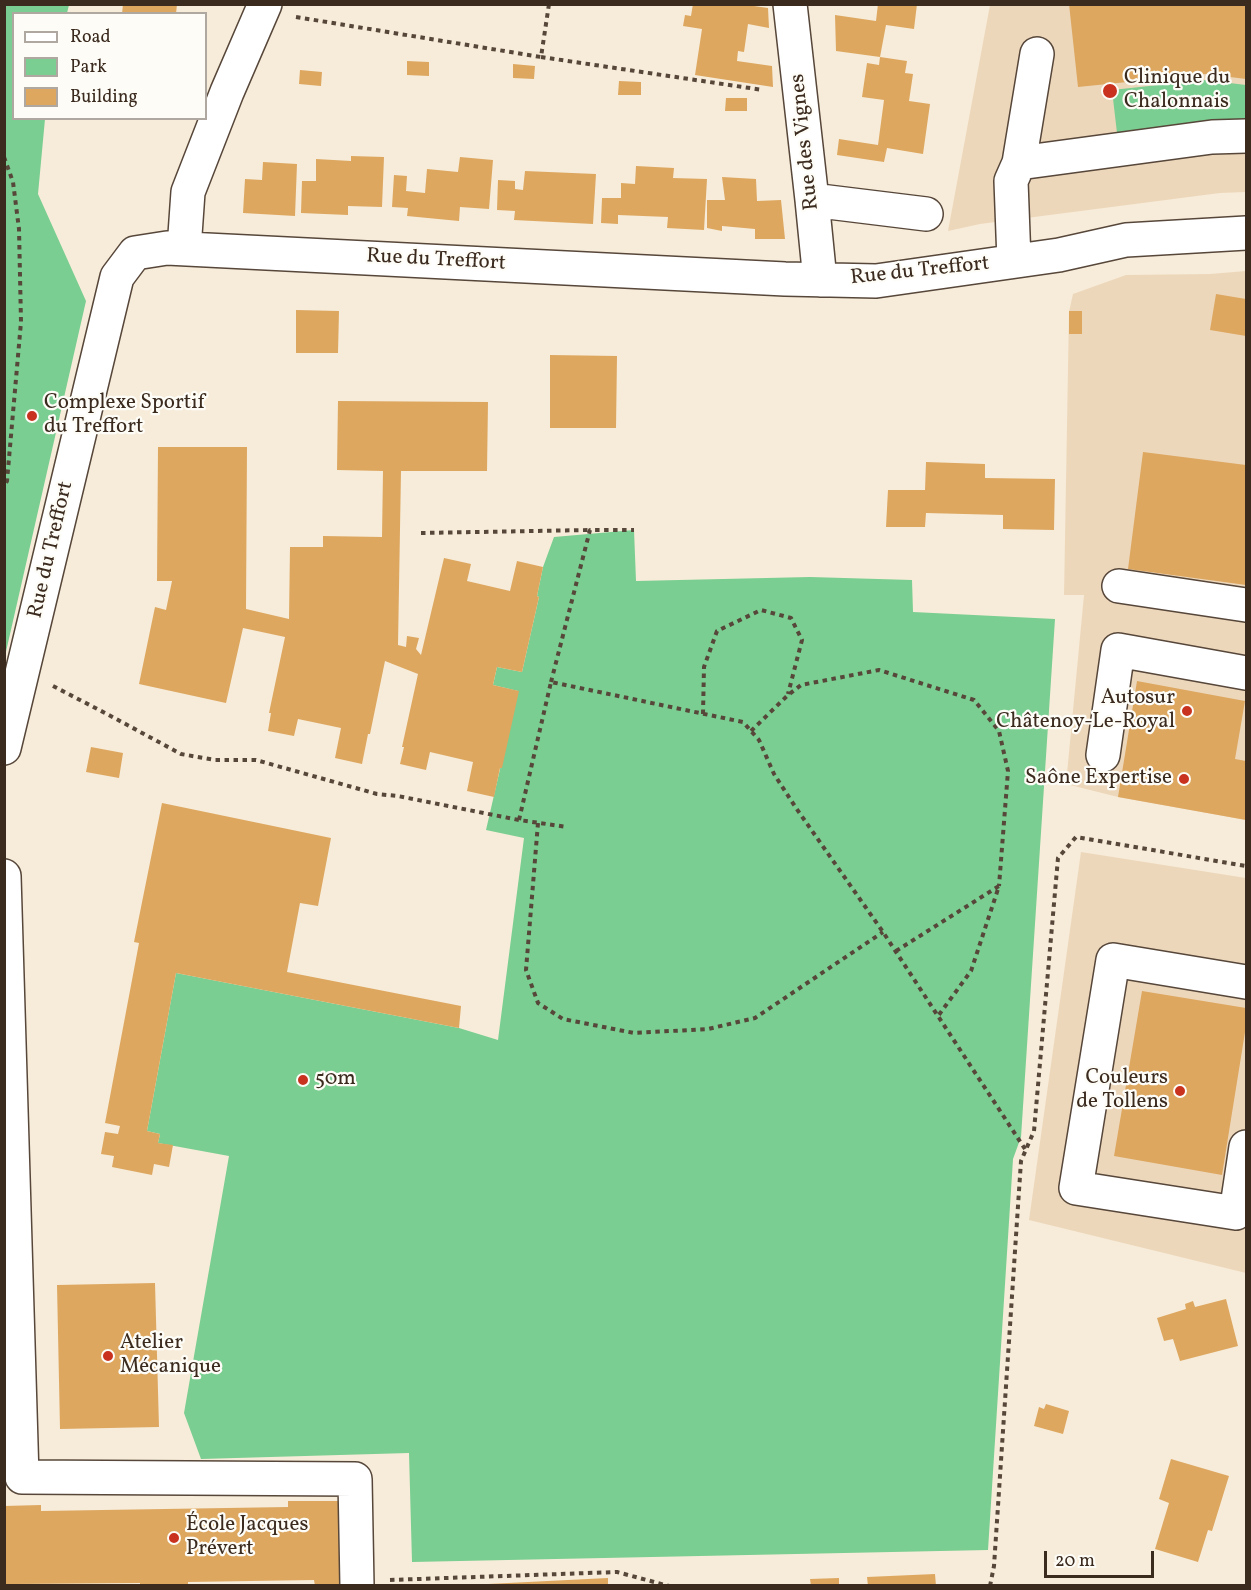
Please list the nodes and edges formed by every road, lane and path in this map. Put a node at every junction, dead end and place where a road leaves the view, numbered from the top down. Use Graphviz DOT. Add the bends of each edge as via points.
graph roads {
  1 [pos="549,4"];
  2 [pos="790,4"];
  3 [pos="263,8"];
  4 [pos="1037,54"];
  5 [pos="541,57"];
  6 [pos="801,95"];
  7 [pos="1246,136"];
  8 [pos="4,157"];
  9 [pos="1019,163"];
  10 [pos="812,200"];
  11 [pos="926,214"];
  12 [pos="1246,233"];
  13 [pos="184,249"];
  14 [pos="1014,261"];
  15 [pos="820,280"];
  16 [pos="4,486"];
  17 [pos="590,530"];
  18 [pos="634,530"];
  19 [pos="421,533"];
  20 [pos="1119,586"];
  21 [pos="1246,605"];
  22 [pos="23,671"];
  23 [pos="1246,673"];
  24 [pos="551,682"];
  25 [pos="788,695"];
  26 [pos="703,714"];
  27 [pos="751,731"];
  28 [pos="4,748"];
  29 [pos="1103,755"];
  30 [pos="519,820"];
  31 [pos="538,823"];
  32 [pos="567,827"];
  33 [pos="4,876"];
  34 [pos="999,886"];
  35 [pos="883,932"];
  36 [pos="896,951"];
  37 [pos="1246,982"];
  38 [pos="938,1016"];
  39 [pos="1246,1147"];
  40 [pos="1025,1149"];
  41 [pos="357,1583"];
  42 [pos="669,1586"];
  1 -- 5 [label="path"];
  2 -- 6 [label="street, Rue des Vignes"];
  3 -- 5 [label="path"];
  3 -- 13 [label="street" via="188,192"];
  4 -- 9 [label="street"];
  5 -- 6 [label="path"];
  6 -- 10 [label="street, Rue des Vignes"];
  7 -- 9 [label="street" via="1212,137"];
  8 -- 16 [label="path" via="13,182 19,229 21,322"];
  9 -- 14 [label="street" via="1011,181"];
  10 -- 11 [label="street"];
  10 -- 15 [label="street, Rue des Vignes"];
  12 -- 14 [label="street, Rue du Treffort" via="1126,240"];
  13 -- 15 [label="street, Rue du Treffort"];
  13 -- 22 [label="street, Rue du Treffort" via="135,253 117,277"];
  14 -- 15 [label="street, Rue du Treffort" via="876,281"];
  17 -- 18 [label="path"];
  17 -- 19 [label="path"];
  17 -- 24 [label="path"];
  20 -- 21 [label="street"];
  22 -- 28 [label="street, Rue du Treffort"];
  22 -- 30 [label="path" via="181,754 215,760 256,760 377,794"];
  23 -- 29 [label="street" via="1118,650"];
  24 -- 26 [label="path"];
  24 -- 30 [label="path"];
  25 -- 26 [label="path" via="802,640 791,618 761,610 717,631 704,668"];
  25 -- 27 [label="path"];
  25 -- 34 [label="path" via="801,686 879,670 974,700 999,731 1008,771"];
  26 -- 27 [label="path" via="743,722"];
  27 -- 35 [label="path" via="796,808"];
  30 -- 31 [label="path"];
  31 -- 32 [label="path"];
  31 -- 35 [label="path" via="526,970 538,1003 562,1019 634,1034 708,1029 755,1018"];
  33 -- 41 [label="street" via="22,1477 355,1479"];
  34 -- 36 [label="path"];
  34 -- 38 [label="path" via="971,971"];
  35 -- 36 [label="path"];
  36 -- 38 [label="path"];
  37 -- 39 [label="street" via="1113,960 1076,1188 1236,1213"];
  38 -- 40 [label="path"];
  41 -- 42 [label="path" via="617,1572"];
}
